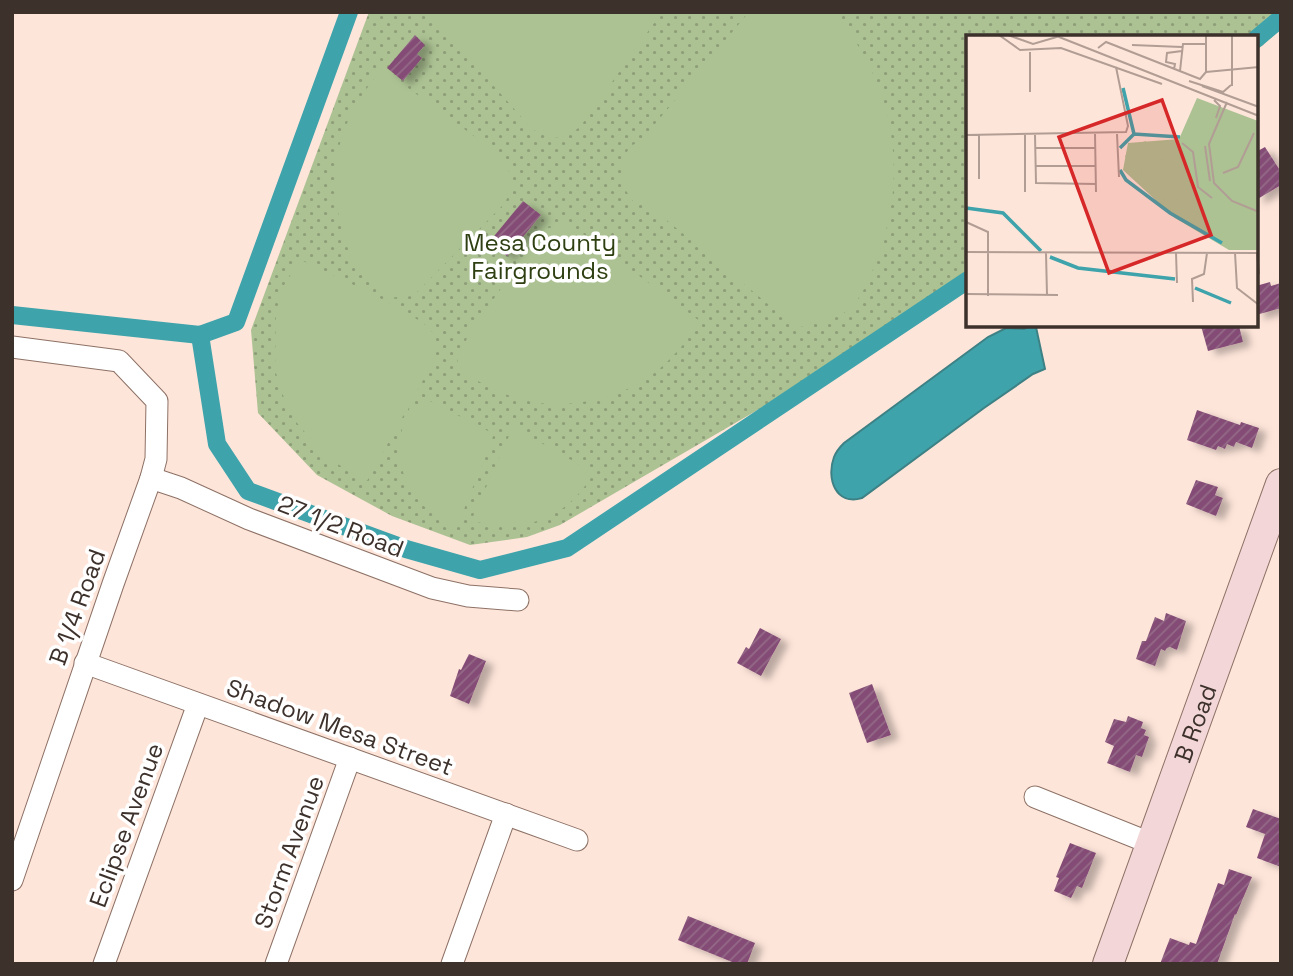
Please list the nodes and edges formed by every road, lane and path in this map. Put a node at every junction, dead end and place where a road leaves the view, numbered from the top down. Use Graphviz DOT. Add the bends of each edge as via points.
graph roads {
  1 [pos="12,347"];
  2 [pos="151,478"];
  3 [pos="1281,484"];
  4 [pos="518,600"];
  5 [pos="85,663"];
  6 [pos="198,704"];
  7 [pos="350,758"];
  8 [pos="1035,797"];
  9 [pos="506,814"];
  10 [pos="577,840"];
  11 [pos="1150,843"];
  12 [pos="12,880"];
  13 [pos="104,964"];
  14 [pos="276,964"];
  15 [pos="452,964"];
  16 [pos="1108,964"];
  1 -- 2 [label="street, B 1/4 Road" via="119,361 157,401 156,459"];
  2 -- 4 [label="street, 27 1/2 Road" via="432,589"];
  2 -- 5 [label="street, B 1/4 Road"];
  3 -- 11 [label="street, B Road"];
  5 -- 6 [label="street, Shadow Mesa Street"];
  5 -- 12 [label="street, B 1/4 Road"];
  6 -- 7 [label="street, Shadow Mesa Street"];
  6 -- 13 [label="street, Eclipse Avenue"];
  7 -- 9 [label="street, Shadow Mesa Street"];
  7 -- 14 [label="street, Storm Avenue"];
  8 -- 11 [label="street"];
  9 -- 10 [label="street, Shadow Mesa Street"];
  9 -- 15 [label="street"];
  11 -- 16 [label="street, B Road"];
}
